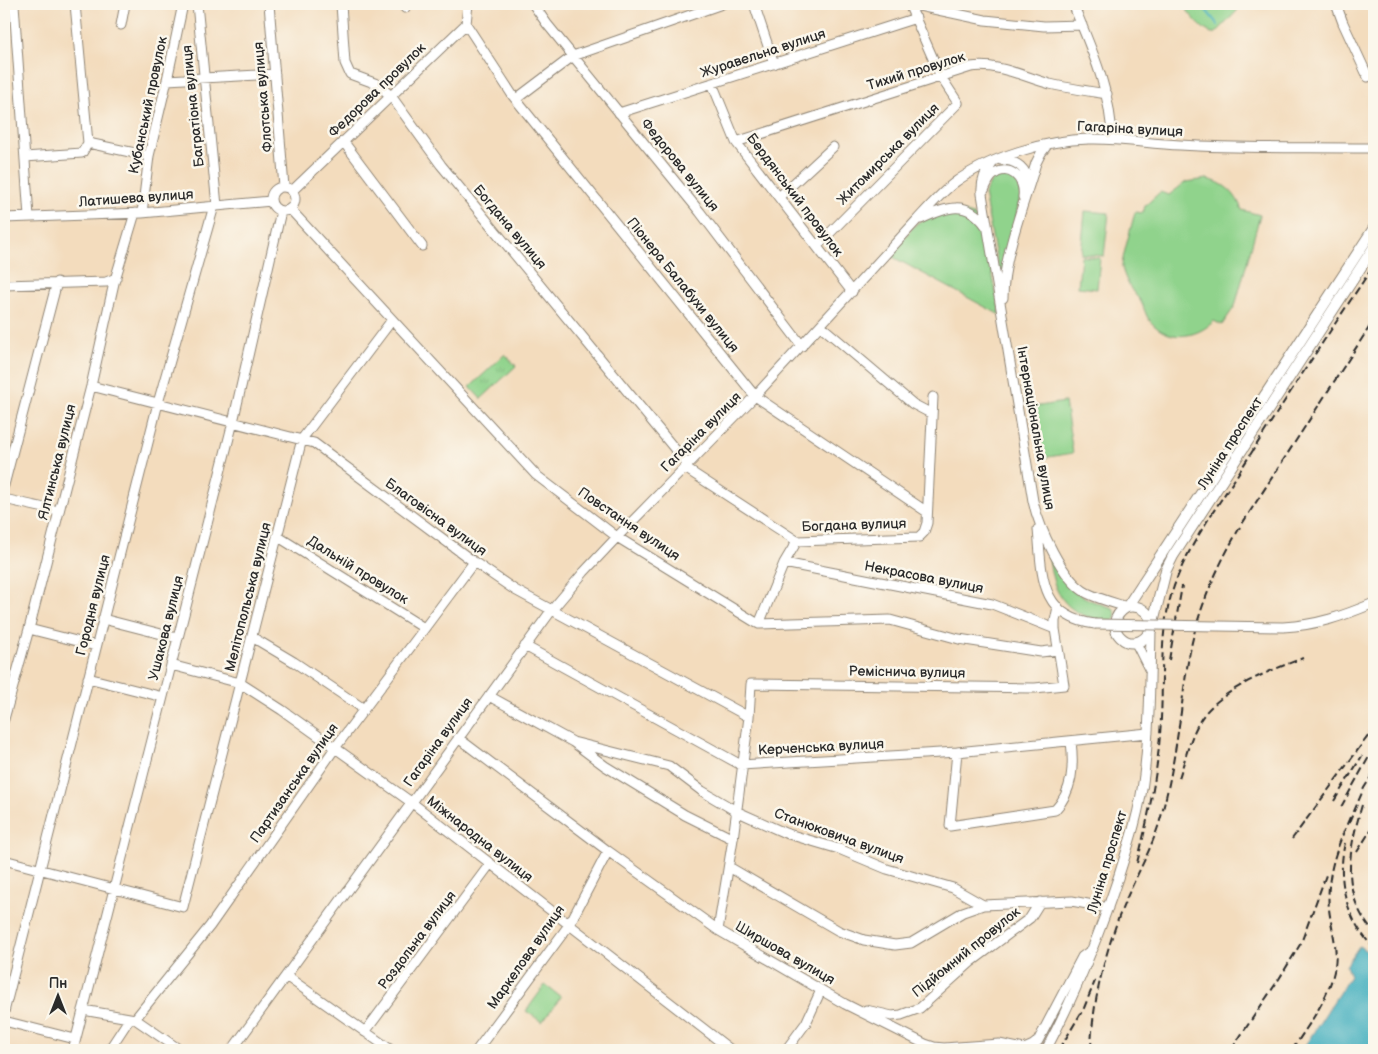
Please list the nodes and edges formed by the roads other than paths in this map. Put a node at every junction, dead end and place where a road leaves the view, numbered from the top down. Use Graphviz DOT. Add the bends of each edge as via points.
graph roads {
  1 [pos="14,4"];
  2 [pos="75,4"];
  3 [pos="125,4"];
  4 [pos="182,4"];
  5 [pos="197,4"];
  6 [pos="269,4"];
  7 [pos="341,4"];
  8 [pos="468,4"];
  9 [pos="533,4"];
  10 [pos="722,4"];
  11 [pos="754,4"];
  12 [pos="910,4"];
  13 [pos="1073,4"];
  14 [pos="1336,4"];
  15 [pos="916,18"];
  16 [pos="466,24"];
  17 [pos="121,25"];
  18 [pos="1082,25"];
  19 [pos="573,56"];
  20 [pos="774,64"];
  21 [pos="275,74"];
  22 [pos="941,77"];
  23 [pos="1368,77"];
  24 [pos="204,78"];
  25 [pos="167,80"];
  26 [pos="712,83"];
  27 [pos="1107,94"];
  28 [pos="391,96"];
  29 [pos="516,99"];
  30 [pos="619,113"];
  31 [pos="1112,139"];
  32 [pos="343,141"];
  33 [pos="736,142"];
  34 [pos="88,143"];
  35 [pos="1049,144"];
  36 [pos="833,147"];
  37 [pos="1370,148"];
  38 [pos="1374,154"];
  39 [pos="149,156"];
  40 [pos="25,158"];
  41 [pos="996,161"];
  42 [pos="288,189"];
  43 [pos="1029,190"];
  44 [pos="982,194"];
  45 [pos="779,197"];
  46 [pos="271,201"];
  47 [pos="216,206"];
  48 [pos="286,210"];
  49 [pos="138,213"];
  50 [pos="29,217"];
  51 [pos="4,218"];
  52 [pos="916,221"];
  53 [pos="986,226"];
  54 [pos="1018,226"];
  55 [pos="1374,228"];
  56 [pos="422,246"];
  57 [pos="817,246"];
  58 [pos="1374,247"];
  59 [pos="116,278"];
  60 [pos="58,282"];
  61 [pos="106,282"];
  62 [pos="4,285"];
  63 [pos="113,289"];
  64 [pos="852,292"];
  65 [pos="392,320"];
  66 [pos="821,326"];
  67 [pos="1005,328"];
  68 [pos="802,346"];
  69 [pos="91,386"];
  70 [pos="756,396"];
  71 [pos="933,397"];
  72 [pos="158,403"];
  73 [pos="932,414"];
  74 [pos="233,422"];
  75 [pos="302,439"];
  76 [pos="686,467"];
  77 [pos="4,486"];
  78 [pos="4,499"];
  79 [pos="58,511"];
  80 [pos="927,512"];
  81 [pos="1038,519"];
  82 [pos="1044,535"];
  83 [pos="278,536"];
  84 [pos="618,537"];
  85 [pos="797,542"];
  86 [pos="474,562"];
  87 [pos="784,563"];
  88 [pos="1113,602"];
  89 [pos="1374,603"];
  90 [pos="1127,607"];
  91 [pos="1058,608"];
  92 [pos="551,611"];
  93 [pos="1118,615"];
  94 [pos="103,619"];
  95 [pos="759,624"];
  96 [pos="1095,624"];
  97 [pos="1151,627"];
  98 [pos="424,628"];
  99 [pos="1055,629"];
  100 [pos="29,630"];
  101 [pos="252,637"];
  102 [pos="178,638"];
  103 [pos="1136,643"];
  104 [pos="96,646"];
  105 [pos="525,646"];
  106 [pos="1058,650"];
  107 [pos="171,665"];
  108 [pos="1150,671"];
  109 [pos="88,678"];
  110 [pos="240,683"];
  111 [pos="163,696"];
  112 [pos="489,696"];
  113 [pos="364,709"];
  114 [pos="748,717"];
  115 [pos="4,719"];
  116 [pos="1148,733"];
  117 [pos="458,738"];
  118 [pos="1071,740"];
  119 [pos="573,742"];
  120 [pos="335,748"];
  121 [pos="957,752"];
  122 [pos="741,765"];
  123 [pos="411,802"];
  124 [pos="736,811"];
  125 [pos="733,839"];
  126 [pos="608,851"];
  127 [pos="4,860"];
  128 [pos="490,864"];
  129 [pos="729,867"];
  130 [pos="40,870"];
  131 [pos="114,889"];
  132 [pos="1040,902"];
  133 [pos="983,906"];
  134 [pos="1108,908"];
  135 [pos="569,925"];
  136 [pos="718,930"];
  137 [pos="1094,949"];
  138 [pos="286,976"];
  139 [pos="821,990"];
  140 [pos="845,1004"];
  141 [pos="83,1010"];
  142 [pos="4,1012"];
  143 [pos="132,1018"];
  144 [pos="4,1021"];
  145 [pos="365,1032"];
  146 [pos="76,1039"];
  147 [pos="1008,1048"];
  148 [pos="73,1050"];
  149 [pos="109,1050"];
  150 [pos="180,1050"];
  151 [pos="232,1050"];
  152 [pos="390,1050"];
  153 [pos="477,1050"];
  154 [pos="731,1050"];
  155 [pos="786,1050"];
  156 [pos="1046,1050"];
  1 -- 40 [label="street"];
  2 -- 34 [label="street"];
  3 -- 17 [label="street"];
  4 -- 25 [label="street, Кубанський провулок"];
  5 -- 24 [label="street, Багратіона вулиця"];
  6 -- 21 [label="street, Флотська вулиця"];
  7 -- 28 [label="street, Богдана вулиця" via="346,69 354,77 381,86"];
  8 -- 16 [label="street"];
  9 -- 19 [label="street, Федорова вулиця"];
  10 -- 19 [label="street"];
  11 -- 20 [label="street"];
  12 -- 15 [label="street"];
  12 -- 18 [label="street" via="985,20 1044,26"];
  13 -- 18 [label="street"];
  14 -- 23 [label="street"];
  15 -- 20 [label="street, Журавельна вулиця"];
  15 -- 22 [label="street"];
  16 -- 28 [label="street, Федорова провулок"];
  16 -- 29 [label="street, Піонера Балабухи вулиця"];
  18 -- 27 [label="street"];
  19 -- 29 [label="street"];
  19 -- 30 [label="street, Федорова вулиця"];
  20 -- 26 [label="street, Журавельна вулиця"];
  21 -- 24 [label="street"];
  21 -- 42 [label="street, Флотська вулиця"];
  22 -- 27 [label="street, Тихий провулок" via="971,67 987,66 1054,85"];
  22 -- 33 [label="street, Тихий провулок"];
  22 -- 57 [label="street, Житомирська вулиця" via="958,103"];
  24 -- 25 [label="street"];
  24 -- 47 [label="street, Багратіона вулиця"];
  25 -- 39 [label="street, Кубанський провулок"];
  26 -- 30 [label="street, Журавельна вулиця"];
  26 -- 33 [label="street, Бердянський провулок"];
  27 -- 31 [label="street"];
  28 -- 32 [label="street, Федорова провулок"];
  28 -- 76 [label="street, Богдана вулиця" via="441,166"];
  29 -- 70 [label="street, Піонера Балабухи вулиця"];
  30 -- 68 [label="street, Федорова вулиця" via="700,212"];
  31 -- 35 [label="street, Гагаріна вулиця"];
  31 -- 37 [label="street, Гагаріна вулиця" via="1180,146"];
  32 -- 42 [label="street, Федорова провулок"];
  32 -- 56 [label="street"];
  33 -- 45 [label="street, Бердянський провулок"];
  34 -- 39 [label="street"];
  34 -- 40 [label="street" via="82,153"];
  35 -- 41 [label="street, Гагаріна вулиця"];
  35 -- 43 [label="street" via="1038,158"];
  36 -- 45 [label="street"];
  37 -- 38 [label="street, Гагаріна вулиця"];
  39 -- 49 [label="street, Кубанський провулок"];
  40 -- 50 [label="street"];
  41 -- 43 [label="street" via="1009,160 1021,166 1028,176"];
  41 -- 44 [label="street" via="983,179"];
  41 -- 52 [label="street, Гагаріна вулиця" via="954,183"];
  42 -- 46 [label="street" via="276,189 272,192"];
  42 -- 48 [label="street" via="295,200"];
  43 -- 54 [label="street"];
  44 -- 53 [label="street"];
  44 -- 54 [label="street" via="996,173 1009,172 1017,176 1024,187"];
  45 -- 57 [label="street, Бердянський провулок"];
  46 -- 47 [label="street, Латишева вулиця"];
  46 -- 48 [label="street" via="273,206"];
  47 -- 49 [label="street, Латишева вулиця"];
  47 -- 72 [label="street, Городня вулиця"];
  48 -- 65 [label="street, Повстання вулиця"];
  48 -- 74 [label="street, Ушакова вулиця"];
  49 -- 50 [label="street, Латишева вулиця"];
  49 -- 59 [label="street, Ялтинська вулиця"];
  50 -- 51 [label="street, Латишева вулиця"];
  52 -- 53 [label="street" via="940,210 958,207 974,213"];
  52 -- 64 [label="street, Гагаріна вулиця"];
  53 -- 67 [label="street"];
  54 -- 67 [label="street" via="1003,290"];
  55 -- 90 [label="main road, Луніна проспект"];
  57 -- 64 [label="street, Бердянський провулок"];
  58 -- 97 [label="main road, Луніна проспект" via="1173,556 1166,570"];
  59 -- 61 [label="street"];
  59 -- 63 [label="street, Ялтинська вулиця"];
  60 -- 61 [label="street"];
  60 -- 62 [label="street"];
  60 -- 77 [label="street"];
  61 -- 63 [label="street"];
  63 -- 69 [label="street, Ялтинська вулиця"];
  64 -- 66 [label="street, Гагаріна вулиця"];
  65 -- 75 [label="street, Мелітопольська вулиця"];
  65 -- 84 [label="street, Повстання вулиця" via="536,475"];
  66 -- 68 [label="street, Гагаріна вулиця"];
  66 -- 73 [label="street" via="913,404"];
  67 -- 81 [label="street, Інтернаціональна вулиця"];
  68 -- 70 [label="street, Гагаріна вулиця"];
  69 -- 72 [label="street, Благовісна вулиця"];
  69 -- 79 [label="street, Ялтинська вулиця"];
  70 -- 76 [label="street, Гагаріна вулиця"];
  70 -- 80 [label="street, Піонера Балабухи вулиця"];
  71 -- 73 [label="street"];
  72 -- 74 [label="street, Благовісна вулиця"];
  72 -- 94 [label="street, Городня вулиця"];
  73 -- 80 [label="street"];
  74 -- 75 [label="street, Благовісна вулиця"];
  74 -- 102 [label="street, Ушакова вулиця"];
  75 -- 83 [label="street, Мелітопольська вулиця"];
  75 -- 86 [label="street, Благовісна вулиця" via="314,443"];
  76 -- 84 [label="street, Гагаріна вулиця"];
  76 -- 85 [label="street, Богдана вулиця"];
  78 -- 79 [label="street"];
  79 -- 100 [label="street, Ялтинська вулиця"];
  80 -- 85 [label="street, Богдана вулиця" via="924,532 919,537"];
  81 -- 82 [label="street, Інтернаціональна вулиця"];
  81 -- 91 [label="street" via="1044,585"];
  82 -- 88 [label="street, Інтернаціональна вулиця" via="1076,585 1087,593"];
  82 -- 96 [label="street" via="1048,576 1053,591 1069,610"];
  83 -- 98 [label="street, Дальній провулок"];
  83 -- 101 [label="street, Мелітопольська вулиця"];
  84 -- 92 [label="street, Гагаріна вулиця"];
  84 -- 95 [label="street, Повстання вулиця"];
  85 -- 87 [label="street"];
  86 -- 92 [label="street, Благовісна вулиця"];
  86 -- 98 [label="street, Партизанська вулиця"];
  87 -- 95 [label="street"];
  87 -- 99 [label="street, Некрасова вулиця" via="985,602"];
  88 -- 90 [label="street, Інтернаціональна вулиця"];
  88 -- 93 [label="street"];
  89 -- 96 [label="street, bridge" via="1339,618 1283,627"];
  90 -- 93 [label="main road"];
  90 -- 97 [label="main road" via="1144,609 1151,618"];
  91 -- 96 [label="street" via="1075,619"];
  91 -- 99 [label="street"];
  92 -- 105 [label="street, Гагаріна вулиця"];
  92 -- 114 [label="street, Благовісна вулиця"];
  93 -- 103 [label="main road" via="1115,626 1119,636"];
  94 -- 102 [label="street"];
  94 -- 104 [label="street, Городня вулиця"];
  95 -- 106 [label="street" via="890,620 959,638 1041,652"];
  97 -- 103 [label="main road" via="1148,636"];
  97 -- 108 [label="street, Луніна проспект"];
  98 -- 113 [label="street, Партизанська вулиця"];
  99 -- 106 [label="street"];
  100 -- 104 [label="street"];
  100 -- 115 [label="street, Ялтинська вулиця"];
  101 -- 110 [label="street, Мелітопольська вулиця"];
  101 -- 113 [label="street"];
  102 -- 107 [label="street, Ушакова вулиця"];
  103 -- 108 [label="street, Луніна проспект"];
  104 -- 109 [label="street, Городня вулиця"];
  105 -- 112 [label="street, Гагаріна вулиця"];
  105 -- 122 [label="street, Керченська вулиця"];
  106 -- 114 [label="street, Реміснича вулиця" via="1064,685 1025,688 751,684"];
  107 -- 110 [label="street, Міжнародна вулиця"];
  107 -- 111 [label="street, Ушакова вулиця"];
  108 -- 116 [label="street, Луніна проспект"];
  109 -- 111 [label="street"];
  109 -- 130 [label="street, Городня вулиця"];
  110 -- 120 [label="street, Міжнародна вулиця"];
  110 -- 131 [label="street, Мелітопольська вулиця" via="183,907"];
  111 -- 131 [label="street, Ушакова вулиця"];
  112 -- 117 [label="street, Гагаріна вулиця"];
  112 -- 119 [label="street, Станюковича вулиця"];
  113 -- 120 [label="street, Партизанська вулиця"];
  114 -- 122 [label="street"];
  116 -- 118 [label="street, Керченська вулиця"];
  116 -- 134 [label="street, Луніна проспект" via="1139,807"];
  117 -- 123 [label="street, Гагаріна вулиця"];
  117 -- 126 [label="street, Ширшова вулиця"];
  118 -- 121 [label="street, Керченська вулиця"];
  118 -- 121 [label="street" via="1070,784 1055,810 950,826"];
  119 -- 124 [label="street, Станюковича вулиця" via="668,766"];
  119 -- 125 [label="street, Станюковича вулиця" via="605,766 685,815"];
  120 -- 123 [label="street, Міжнародна вулиця"];
  120 -- 143 [label="street, Партизанська вулиця" via="210,926"];
  121 -- 122 [label="street, Керченська вулиця"];
  122 -- 124 [label="street"];
  123 -- 128 [label="street, Міжнародна вулиця"];
  123 -- 138 [label="street, Гагаріна вулиця"];
  124 -- 125 [label="street"];
  124 -- 133 [label="street, Станюковича вулиця" via="785,833 953,888"];
  125 -- 129 [label="street"];
  126 -- 135 [label="street, Маркелова вулиця"];
  126 -- 136 [label="street, Ширшова вулиця"];
  127 -- 130 [label="street"];
  128 -- 135 [label="street, Міжнародна вулиця"];
  128 -- 145 [label="street, Роздольна вулиця"];
  129 -- 133 [label="street" via="839,931 887,944 911,943 963,912"];
  129 -- 136 [label="street"];
  130 -- 131 [label="street"];
  130 -- 142 [label="street, Городня вулиця"];
  131 -- 141 [label="street, Ушакова вулиця"];
  132 -- 133 [label="street"];
  132 -- 134 [label="street" via="1072,901"];
  132 -- 140 [label="street, Підйомний провулок" via="1030,918 971,962 920,1008 892,1016"];
  134 -- 137 [label="street, Луніна проспект"];
  135 -- 153 [label="street, Маркелова вулиця"];
  135 -- 154 [label="street, Міжнародна вулиця"];
  136 -- 139 [label="street, Ширшова вулиця"];
  137 -- 147 [label="street, Ширшова вулиця" via="1082,957 1038,1041 1024,1049"];
  137 -- 156 [label="street, Луніна проспект"];
  138 -- 145 [label="street"];
  138 -- 151 [label="street, Гагаріна вулиця"];
  139 -- 140 [label="street, Ширшова вулиця"];
  139 -- 155 [label="street" via="806,1023"];
  140 -- 147 [label="street, Ширшова вулиця" via="934,1047 1000,1044"];
  141 -- 143 [label="street"];
  141 -- 146 [label="street, Ушакова вулиця"];
  143 -- 149 [label="street, Партизанська вулиця"];
  143 -- 150 [label="street"];
  144 -- 146 [label="street"];
  145 -- 152 [label="street"];
  146 -- 148 [label="street, Ушакова вулиця"];
}
